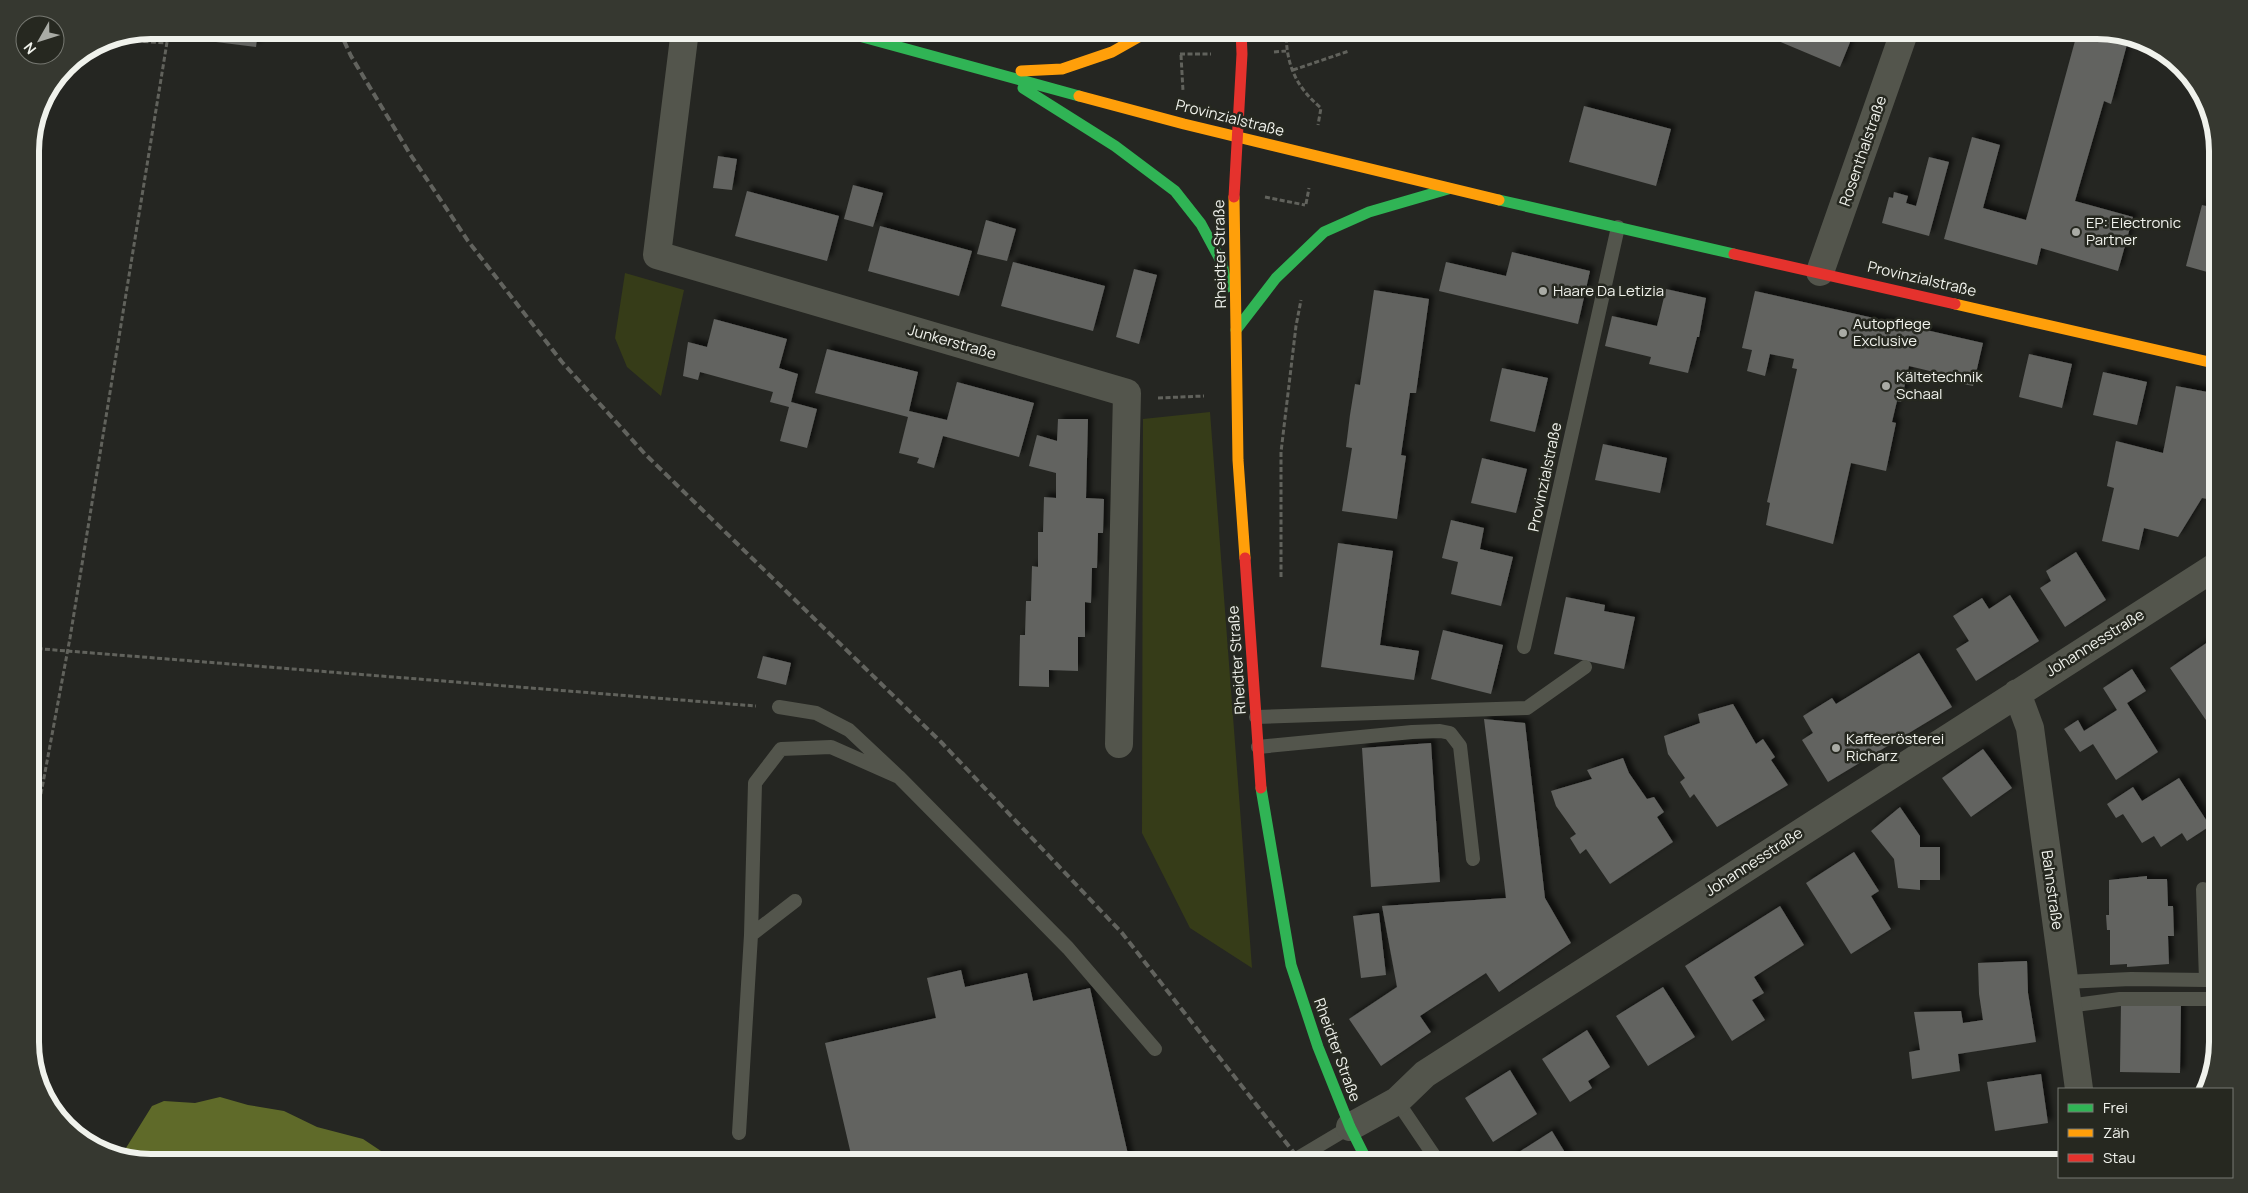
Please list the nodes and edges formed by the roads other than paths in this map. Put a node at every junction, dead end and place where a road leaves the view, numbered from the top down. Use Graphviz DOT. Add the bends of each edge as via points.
graph roads {
  1 [pos="684,39"];
  2 [pos="872,39"];
  3 [pos="1135,39"];
  4 [pos="1241,39"];
  5 [pos="1902,39"];
  6 [pos="998,72"];
  7 [pos="1237,137"];
  8 [pos="1450,189"];
  9 [pos="1618,226"];
  10 [pos="1820,272"];
  11 [pos="1236,330"];
  12 [pos="2209,362"];
  13 [pos="2209,571"];
  14 [pos="1524,647"];
  15 [pos="1586,667"];
  16 [pos="2017,693"];
  17 [pos="779,707"];
  18 [pos="1256,718"];
  19 [pos="1119,744"];
  20 [pos="1258,747"];
  21 [pos="899,777"];
  22 [pos="1473,859"];
  23 [pos="2203,889"];
  24 [pos="794,901"];
  25 [pos="751,935"];
  26 [pos="2066,994"];
  27 [pos="2209,999"];
  28 [pos="1155,1049"];
  29 [pos="2079,1088"];
  30 [pos="1397,1101"];
  31 [pos="1350,1126"];
  32 [pos="739,1133"];
  33 [pos="1304,1154"];
  34 [pos="1364,1154"];
  35 [pos="1433,1154"];
  1 -- 19 [label="street, Junkerstraße" via="657,255 1128,393"];
  2 -- 6 [label="main road, Provinzialstraße"];
  3 -- 6 [label="main road" via="1112,52 1062,69"];
  4 -- 7 [label="main road, Rheidter Straße"];
  5 -- 10 [label="street, Rosenthalstraße"];
  6 -- 7 [label="main road, Provinzialstraße"];
  6 -- 11 [label="main road" via="1115,146 1175,191 1201,224 1222,263"];
  7 -- 8 [label="main road, Provinzialstraße"];
  7 -- 11 [label="main road, Rheidter Straße" via="1234,190"];
  8 -- 9 [label="main road, Provinzialstraße"];
  8 -- 11 [label="main road" via="1369,212 1324,232 1276,278"];
  9 -- 10 [label="main road, Provinzialstraße"];
  9 -- 14 [label="lane, Provinzialstraße"];
  10 -- 12 [label="main road, Provinzialstraße"];
  11 -- 18 [label="main road, Rheidter Straße" via="1238,460"];
  13 -- 16 [label="street, Johannesstraße"];
  15 -- 18 [label="lane" via="1527,708"];
  16 -- 26 [label="street, Bahnstraße" via="2030,728"];
  16 -- 30 [label="street, Johannesstraße" via="1426,1074"];
  17 -- 21 [label="lane" via="816,714 849,730"];
  18 -- 20 [label="main road, Rheidter Straße"];
  20 -- 22 [label="lane" via="1412,732 1450,733 1460,746"];
  20 -- 31 [label="main road, Rheidter Straße" via="1262,798 1291,965 1318,1047"];
  21 -- 25 [label="lane" via="832,747 781,749 754,783"];
  21 -- 28 [label="lane" via="1068,948"];
  23 -- 26 [label="lane" via="2206,980 2131,979"];
  24 -- 25 [label="lane"];
  25 -- 32 [label="lane"];
  26 -- 27 [label="lane" via="2120,1000"];
  26 -- 29 [label="street, Bahnstraße"];
  30 -- 31 [label="street, Johannesstraße"];
  30 -- 35 [label="lane"];
  31 -- 33 [label="lane, Johannesstraße"];
  31 -- 34 [label="main road, Rheidter Straße"];
}
